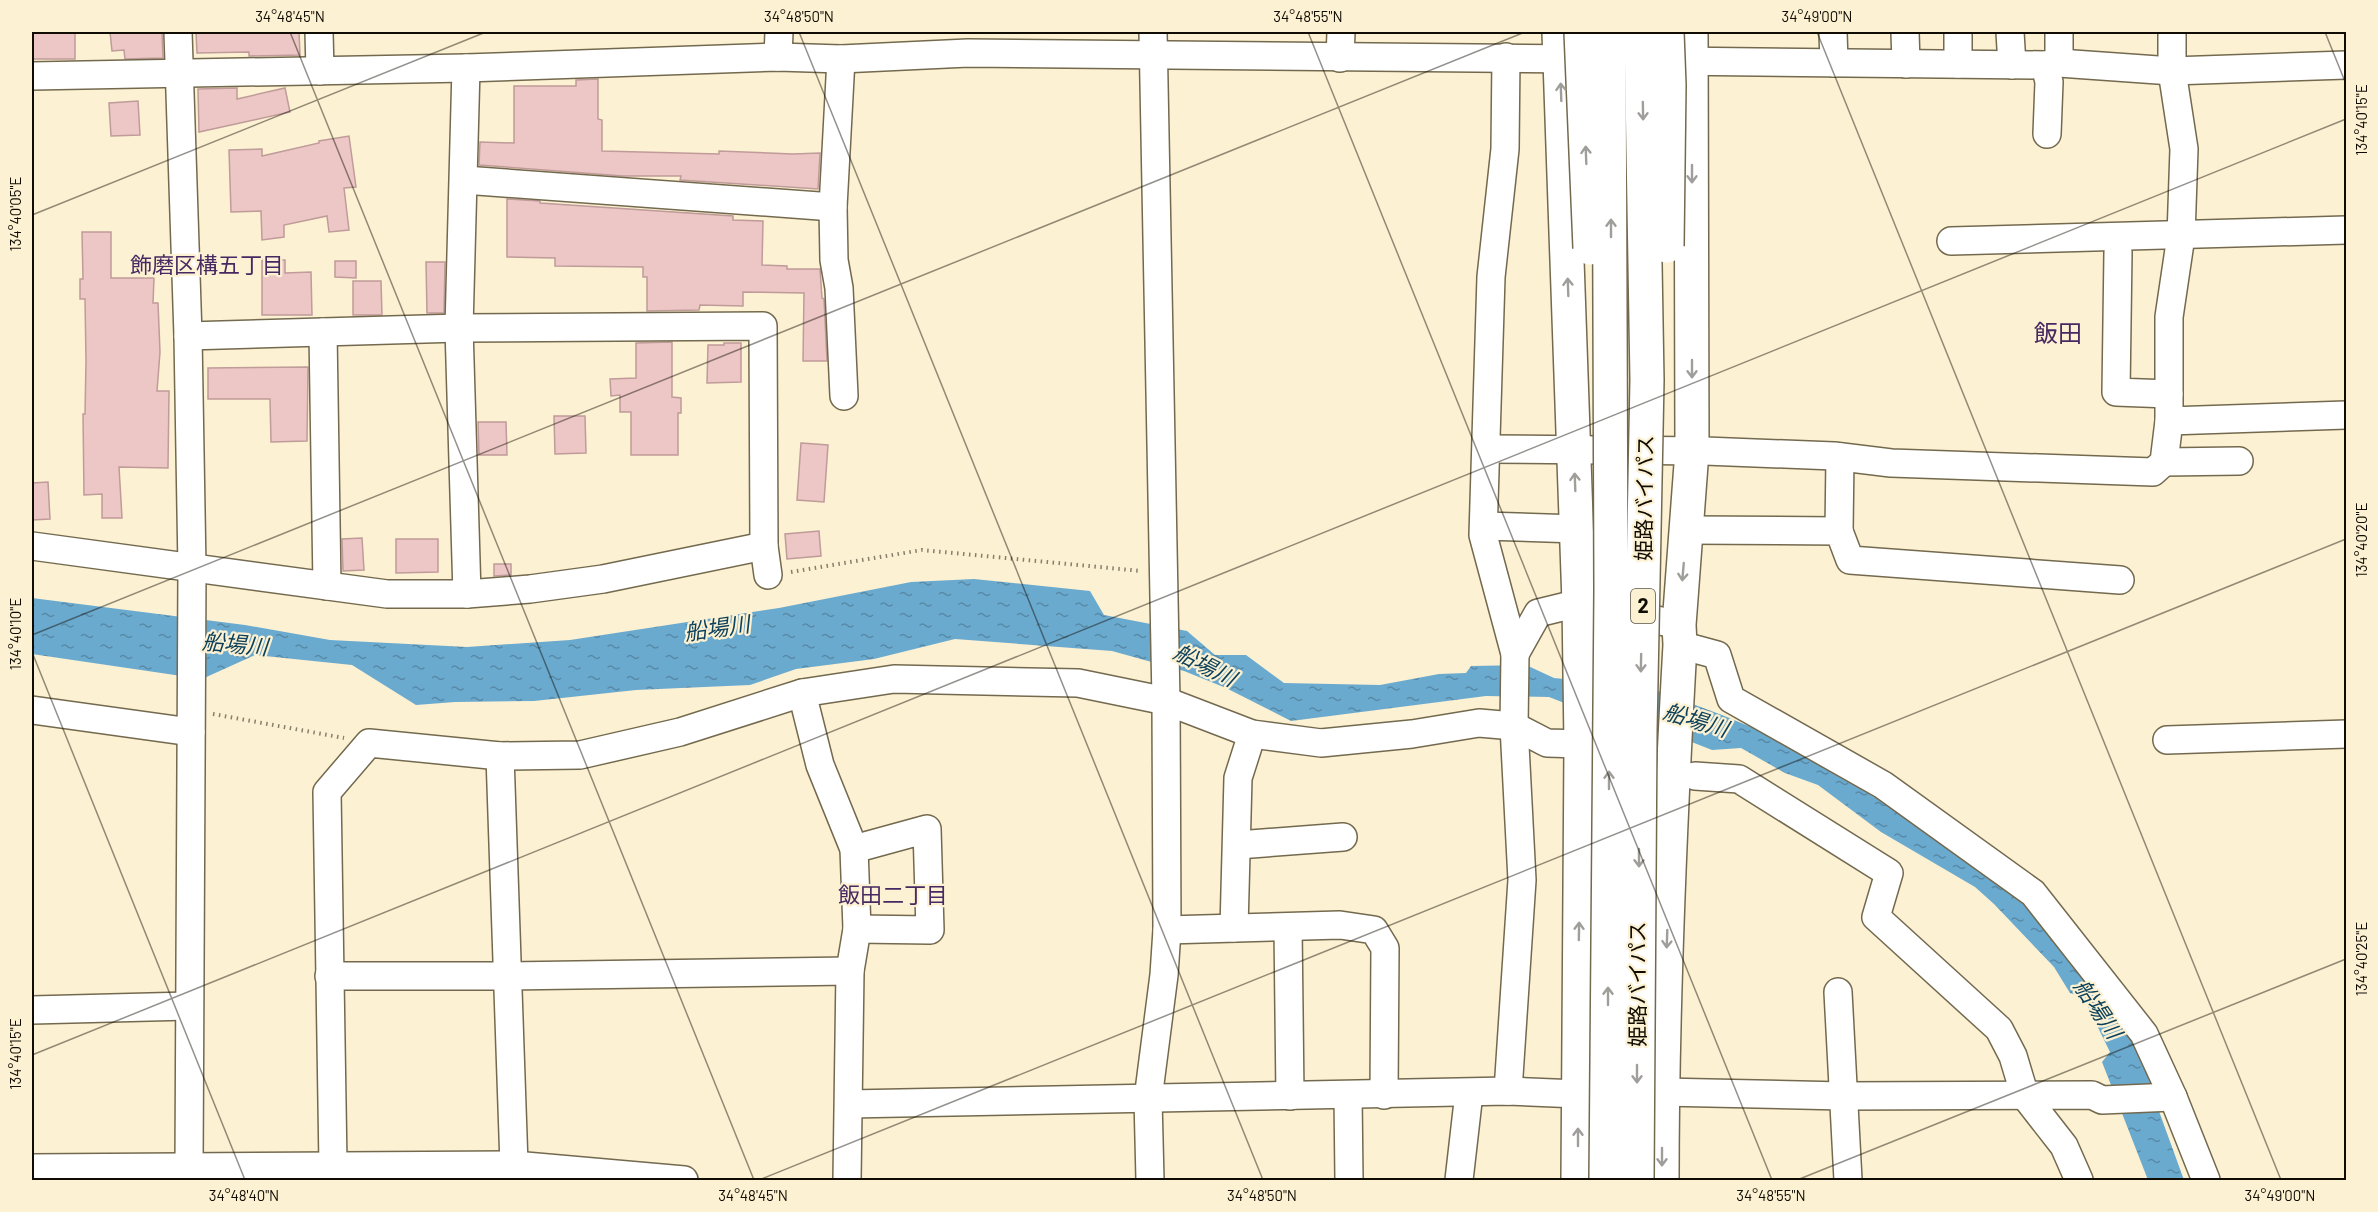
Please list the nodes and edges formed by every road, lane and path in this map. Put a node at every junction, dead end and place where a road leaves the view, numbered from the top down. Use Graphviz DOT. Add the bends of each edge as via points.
graph roads {
  1 [pos="178,32"];
  2 [pos="319,32"];
  3 [pos="1581,32"];
  4 [pos="1610,32"];
  5 [pos="1641,32"];
  6 [pos="1667,32"];
  7 [pos="1833,32"];
  8 [pos="1905,32"];
  9 [pos="1958,32"];
  10 [pos="2010,32"];
  11 [pos="2059,32"];
  12 [pos="2172,32"];
  13 [pos="968,42"];
  14 [pos="1153,42"];
  15 [pos="779,44"];
  16 [pos="1341,45"];
  17 [pos="1559,45"];
  18 [pos="1692,46"];
  19 [pos="1506,57"];
  20 [pos="841,59"];
  21 [pos="1834,63"];
  22 [pos="1905,64"];
  23 [pos="1958,64"];
  24 [pos="2052,64"];
  25 [pos="2012,65"];
  26 [pos="2346,65"];
  27 [pos="466,68"];
  28 [pos="320,71"];
  29 [pos="2172,71"];
  30 [pos="181,72"];
  31 [pos="32,76"];
  32 [pos="2048,134"];
  33 [pos="464,180"];
  34 [pos="833,207"];
  35 [pos="2346,230"];
  36 [pos="2181,236"];
  37 [pos="1952,241"];
  38 [pos="2118,252"];
  39 [pos="459,328"];
  40 [pos="323,332"];
  41 [pos="188,336"];
  42 [pos="1647,380"];
  43 [pos="2169,394"];
  44 [pos="844,396"];
  45 [pos="2346,416"];
  46 [pos="2169,421"];
  47 [pos="1487,449"];
  48 [pos="1574,449"];
  49 [pos="1692,451"];
  50 [pos="1840,457"];
  51 [pos="2240,461"];
  52 [pos="2164,462"];
  53 [pos="1484,526"];
  54 [pos="1577,529"];
  55 [pos="1687,530"];
  56 [pos="1839,531"];
  57 [pos="32,546"];
  58 [pos="764,546"];
  59 [pos="192,569"];
  60 [pos="1162,573"];
  61 [pos="768,575"];
  62 [pos="2120,580"];
  63 [pos="327,586"];
  64 [pos="1611,591"];
  65 [pos="467,594"];
  66 [pos="1580,603"];
  67 [pos="1680,635"];
  68 [pos="1515,654"];
  69 [pos="802,693"];
  70 [pos="1166,701"];
  71 [pos="32,710"];
  72 [pos="191,721"];
  73 [pos="1514,726"];
  74 [pos="1252,734"];
  75 [pos="2346,735"];
  76 [pos="2167,740"];
  77 [pos="369,743"];
  78 [pos="1581,744"];
  79 [pos="500,756"];
  80 [pos="1684,776"];
  81 [pos="1343,837"];
  82 [pos="1238,845"];
  83 [pos="854,849"];
  84 [pos="1288,927"];
  85 [pos="1234,928"];
  86 [pos="857,929"];
  87 [pos="1167,930"];
  88 [pos="850,971"];
  89 [pos="329,976"];
  90 [pos="507,976"];
  91 [pos="1838,992"];
  92 [pos="189,1006"];
  93 [pos="32,1010"];
  94 [pos="1508,1091"];
  95 [pos="1662,1092"];
  96 [pos="1469,1093"];
  97 [pos="1578,1094"];
  98 [pos="1348,1095"];
  99 [pos="1384,1095"];
  100 [pos="1290,1096"];
  101 [pos="1843,1096"];
  102 [pos="2025,1096"];
  103 [pos="2173,1097"];
  104 [pos="1148,1099"];
  105 [pos="849,1104"];
  106 [pos="333,1165"];
  107 [pos="32,1167"];
  108 [pos="190,1173"];
  109 [pos="516,1173"];
  110 [pos="684,1180"];
  111 [pos="847,1180"];
  112 [pos="1150,1180"];
  113 [pos="1349,1180"];
  114 [pos="1459,1180"];
  115 [pos="1578,1180"];
  116 [pos="1606,1180"];
  117 [pos="1636,1180"];
  118 [pos="1662,1180"];
  119 [pos="1848,1180"];
  120 [pos="2079,1180"];
  121 [pos="2206,1180"];
  1 -- 30 [label="street"];
  2 -- 28 [label="street"];
  64 -- 3 [label="highway, one-way, bridge" via="1593,331"];
  64 -- 4 [label="highway, 姫路バイパス / 2, one-way, bridge"];
  5 -- 42 [label="highway, 姫路バイパス / 2, one-way, bridge"];
  6 -- 42 [label="highway, bridge" via="1666,261"];
  7 -- 21 [label="street"];
  8 -- 22 [label="street"];
  9 -- 23 [label="street"];
  10 -- 25 [label="street"];
  11 -- 24 [label="street"];
  12 -- 29 [label="street"];
  13 -- 14 [label="street"];
  13 -- 20 [label="street"];
  14 -- 16 [label="street"];
  14 -- 60 [label="street"];
  15 -- 20 [label="street"];
  15 -- 27 [label="street"];
  16 -- 19 [label="street"];
  17 -- 18 [label="street"];
  17 -- 19 [label="street"];
  48 -- 17 [label="highway, one-way"];
  18 -- 21 [label="street"];
  18 -- 49 [label="highway, one-way"];
  19 -- 47 [label="street" via="1505,149 1491,277"];
  20 -- 34 [label="street"];
  21 -- 22 [label="street"];
  22 -- 23 [label="street"];
  23 -- 25 [label="street"];
  24 -- 25 [label="street"];
  24 -- 29 [label="street"];
  24 -- 32 [label="street"];
  26 -- 29 [label="street"];
  27 -- 28 [label="street"];
  27 -- 33 [label="street"];
  28 -- 30 [label="street"];
  29 -- 36 [label="street" via="2184,149"];
  30 -- 31 [label="street"];
  30 -- 41 [label="street"];
  33 -- 34 [label="street"];
  33 -- 39 [label="street"];
  34 -- 44 [label="street"];
  35 -- 36 [label="street"];
  36 -- 37 [label="street"];
  36 -- 43 [label="street" via="2169,317"];
  38 -- 43 [label="street" via="2116,392"];
  39 -- 40 [label="street"];
  39 -- 58 [label="street" via="763,326"];
  39 -- 65 [label="street"];
  40 -- 41 [label="street"];
  40 -- 63 [label="street"];
  41 -- 59 [label="street"];
  42 -- 117 [label="highway, 姫路バイパス / 2, one-way, bridge"];
  43 -- 46 [label="street"];
  45 -- 46 [label="street"];
  46 -- 52 [label="street"];
  47 -- 48 [label="street"];
  47 -- 53 [label="street"];
  48 -- 49 [label="street"];
  54 -- 48 [label="highway, one-way"];
  49 -- 50 [label="street"];
  49 -- 55 [label="highway"];
  50 -- 52 [label="street" via="1891,463 2153,472"];
  50 -- 56 [label="street"];
  51 -- 52 [label="street"];
  53 -- 54 [label="street"];
  53 -- 68 [label="street"];
  54 -- 66 [label="highway"];
  55 -- 56 [label="street"];
  55 -- 67 [label="highway, one-way"];
  56 -- 62 [label="street" via="1850,560"];
  57 -- 59 [label="street"];
  58 -- 61 [label="street"];
  58 -- 65 [label="street" via="603,579"];
  59 -- 63 [label="street"];
  59 -- 72 [label="street"];
  60 -- 61 [label="path" via="922,550"];
  60 -- 70 [label="street"];
  63 -- 65 [label="street" via="387,594"];
  116 -- 64 [label="highway, 姫路バイパス / 2, one-way, bridge"];
  66 -- 67 [label="street"];
  66 -- 68 [label="street" via="1538,614"];
  66 -- 78 [label="highway"];
  67 -- 80 [label="highway"];
  67 -- 103 [label="street" via="1717,655 1731,699 1883,785 2032,893 2144,1035"];
  68 -- 73 [label="street"];
  69 -- 70 [label="street" via="894,679 1078,683"];
  69 -- 79 [label="street" via="680,732 580,755"];
  69 -- 83 [label="street" via="820,765"];
  70 -- 74 [label="street"];
  70 -- 87 [label="street"];
  71 -- 72 [label="street"];
  72 -- 77 [label="path"];
  72 -- 92 [label="street"];
  73 -- 74 [label="street" via="1479,723 1321,743"];
  73 -- 78 [label="street" via="1547,743"];
  73 -- 94 [label="street" via="1522,880"];
  74 -- 82 [label="street" via="1239,778"];
  75 -- 76 [label="street"];
  77 -- 79 [label="street"];
  77 -- 89 [label="street" via="327,792"];
  97 -- 78 [label="highway, one-way"];
  79 -- 90 [label="street"];
  80 -- 95 [label="highway, one-way"];
  80 -- 102 [label="street" via="1739,779 1889,873 1876,917 1999,1029 2013,1056"];
  81 -- 82 [label="street"];
  82 -- 85 [label="street"];
  83 -- 86 [label="street"];
  83 -- 86 [label="street" via="927,829 930,930"];
  84 -- 85 [label="street"];
  84 -- 99 [label="street" via="1340,925 1374,930 1385,948"];
  84 -- 100 [label="street"];
  85 -- 87 [label="street"];
  86 -- 88 [label="street"];
  87 -- 104 [label="street"];
  88 -- 90 [label="street"];
  88 -- 105 [label="street"];
  89 -- 90 [label="street"];
  89 -- 106 [label="street"];
  90 -- 109 [label="street"];
  91 -- 101 [label="street"];
  92 -- 93 [label="street"];
  92 -- 108 [label="street"];
  94 -- 96 [label="street"];
  94 -- 97 [label="street"];
  95 -- 101 [label="street"];
  95 -- 118 [label="highway, one-way"];
  96 -- 99 [label="street"];
  96 -- 114 [label="street"];
  115 -- 97 [label="highway, one-way"];
  98 -- 99 [label="street"];
  98 -- 100 [label="street"];
  98 -- 113 [label="street"];
  100 -- 104 [label="street"];
  101 -- 102 [label="street"];
  101 -- 119 [label="street"];
  102 -- 103 [label="street" via="2092,1095 2102,1100"];
  102 -- 120 [label="street" via="2064,1146"];
  103 -- 121 [label="street"];
  104 -- 105 [label="street"];
  104 -- 112 [label="street"];
  105 -- 111 [label="street"];
  106 -- 108 [label="street"];
  106 -- 109 [label="street"];
  107 -- 108 [label="street"];
  109 -- 110 [label="street"];
}
